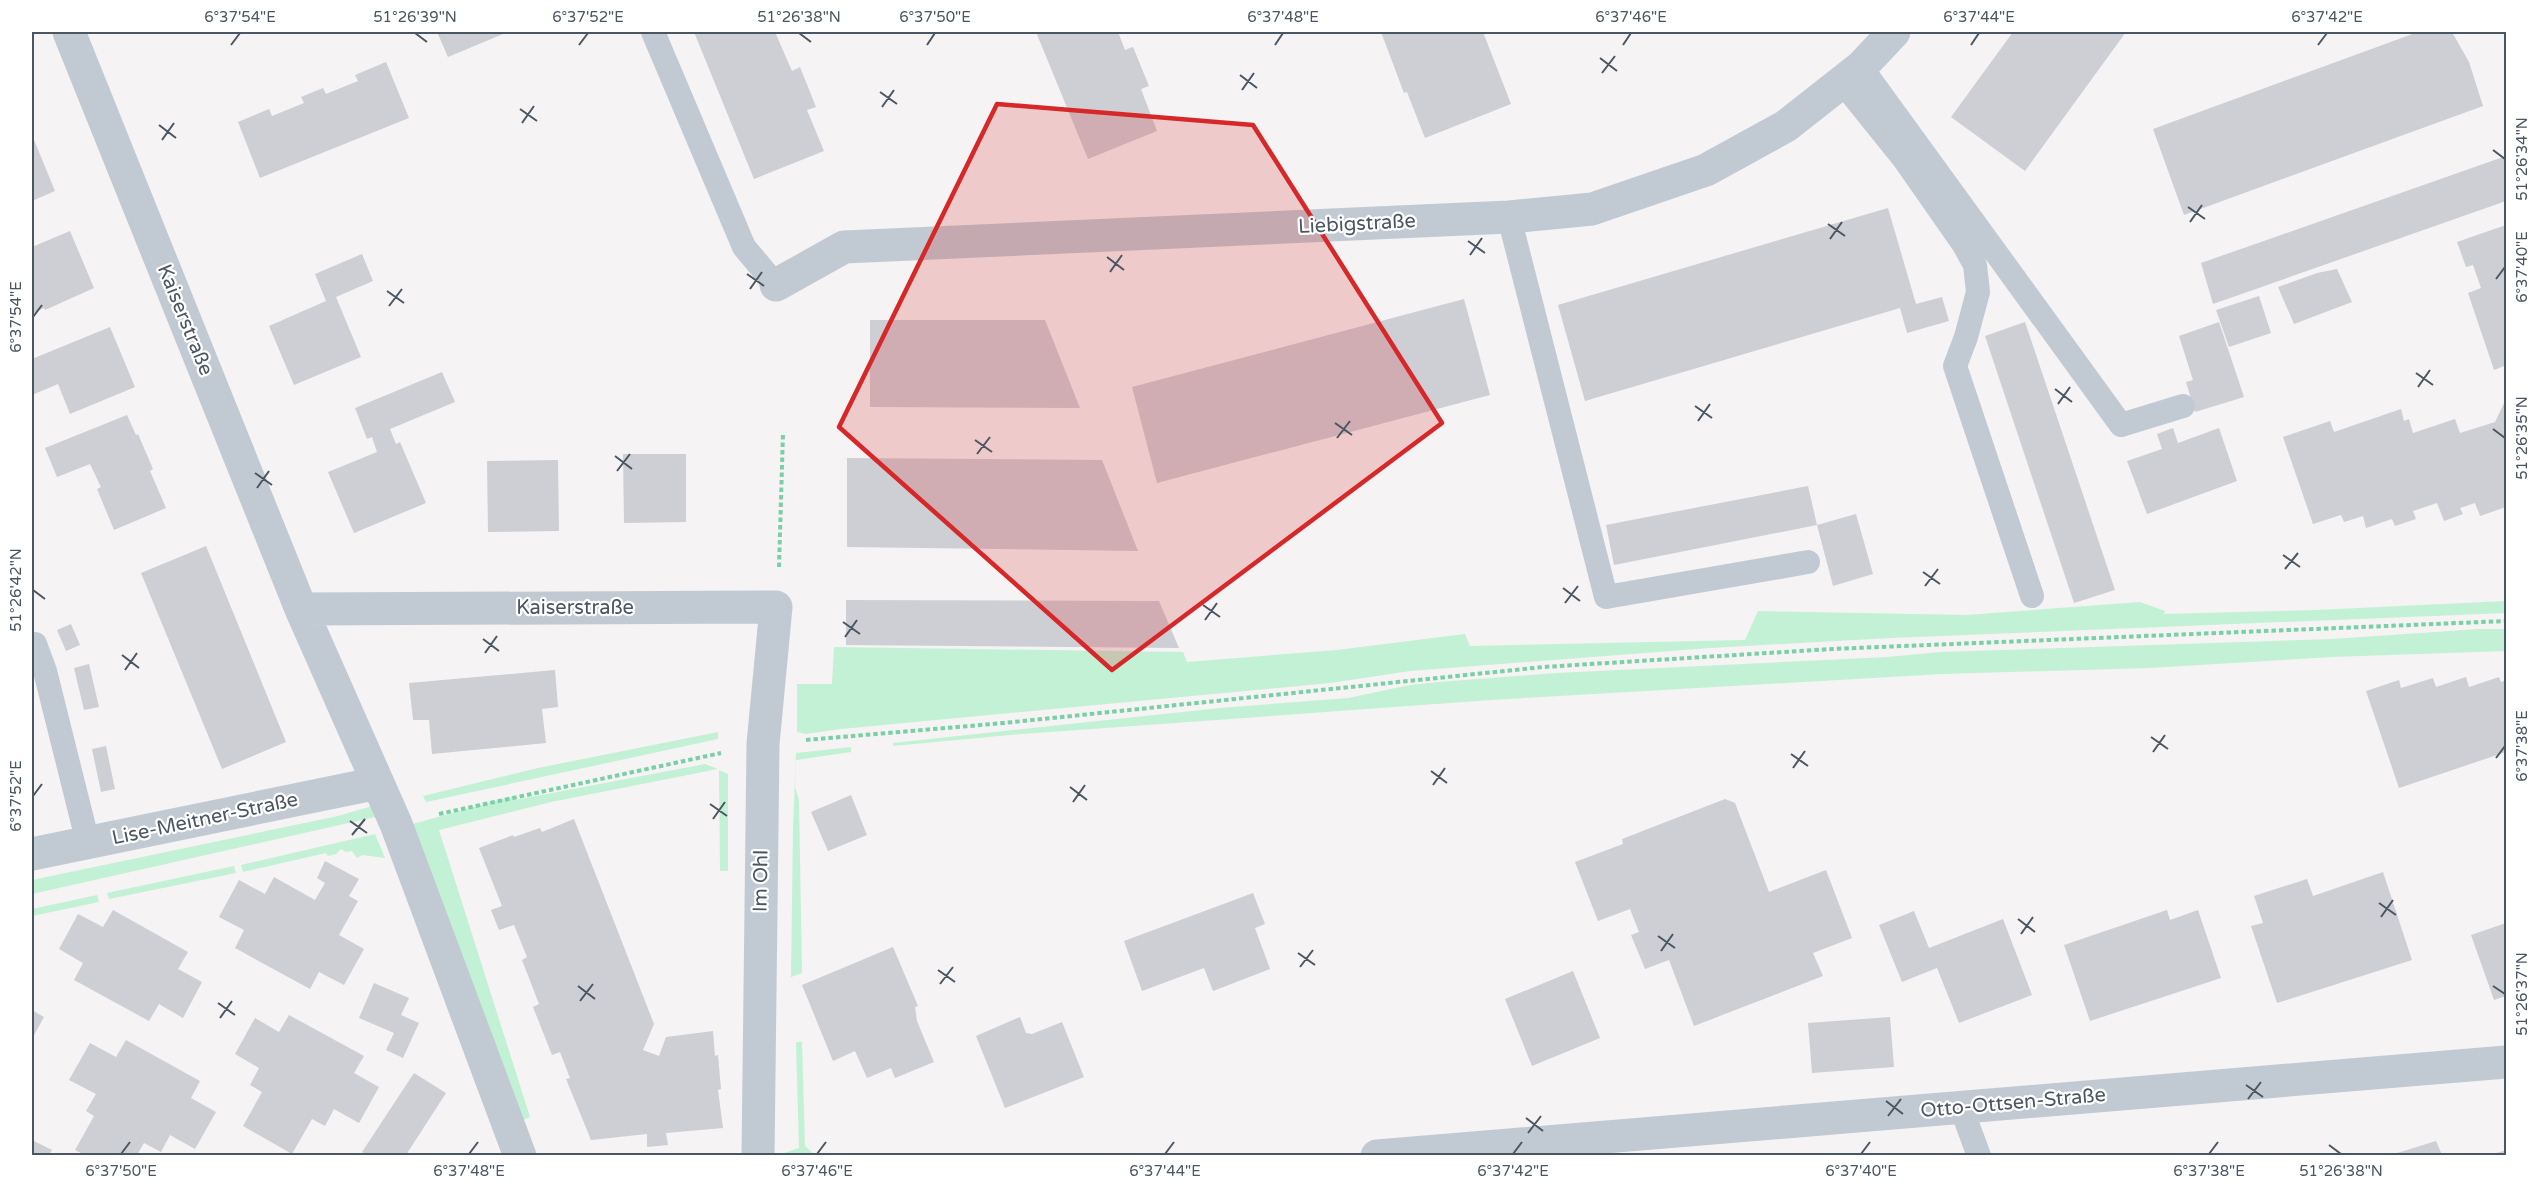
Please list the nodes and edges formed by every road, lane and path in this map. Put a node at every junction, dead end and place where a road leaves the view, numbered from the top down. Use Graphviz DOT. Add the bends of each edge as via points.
graph roads {
  1 [pos="69,32"];
  2 [pos="653,32"];
  3 [pos="1894,32"];
  4 [pos="1852,75"];
  5 [pos="1509,218"];
  6 [pos="776,285"];
  7 [pos="2183,406"];
  8 [pos="783,433"];
  9 [pos="1808,562"];
  10 [pos="778,569"];
  11 [pos="2032,596"];
  12 [pos="776,607"];
  13 [pos="301,609"];
  14 [pos="2506,621"];
  15 [pos="35,644"];
  16 [pos="763,744"];
  17 [pos="378,783"];
  18 [pos="396,824"];
  19 [pos="88,843"];
  20 [pos="32,854"];
  21 [pos="2506,1062"];
  22 [pos="1961,1107"];
  23 [pos="520,1155"];
  24 [pos="758,1155"];
  25 [pos="1377,1155"];
  26 [pos="1979,1155"];
  1 -- 13 [label="street, Kaiserstraße"];
  2 -- 6 [label="lane" via="744,247"];
  3 -- 4 [label="street, Liebigstraße"];
  4 -- 5 [label="street, Liebigstraße" via="1786,126 1706,170 1592,209"];
  4 -- 7 [label="lane" via="2121,425"];
  4 -- 11 [label="lane" via="1975,265 1978,292 1955,366"];
  5 -- 6 [label="street, Liebigstraße" via="844,247"];
  5 -- 9 [label="lane" via="1606,597"];
  8 -- 10 [label="path"];
  12 -- 13 [label="street, Kaiserstraße"];
  12 -- 16 [label="street, Im Ohl"];
  13 -- 17 [label="street, Kaiserstraße"];
  14 -- 16 [label="path" via="1843,649 1543,668"];
  15 -- 19 [label="lane"];
  16 -- 18 [label="path"];
  16 -- 24 [label="street, Im Ohl"];
  17 -- 18 [label="street, Kaiserstraße"];
  17 -- 19 [label="street, Lise-Meitner-Straße"];
  18 -- 23 [label="street, Kaiserstraße"];
  19 -- 20 [label="street, Lise-Meitner-Straße"];
  21 -- 22 [label="street, Otto-Ottsen-Straße"];
  22 -- 25 [label="street, Otto-Ottsen-Straße"];
  22 -- 26 [label="lane"];
}
